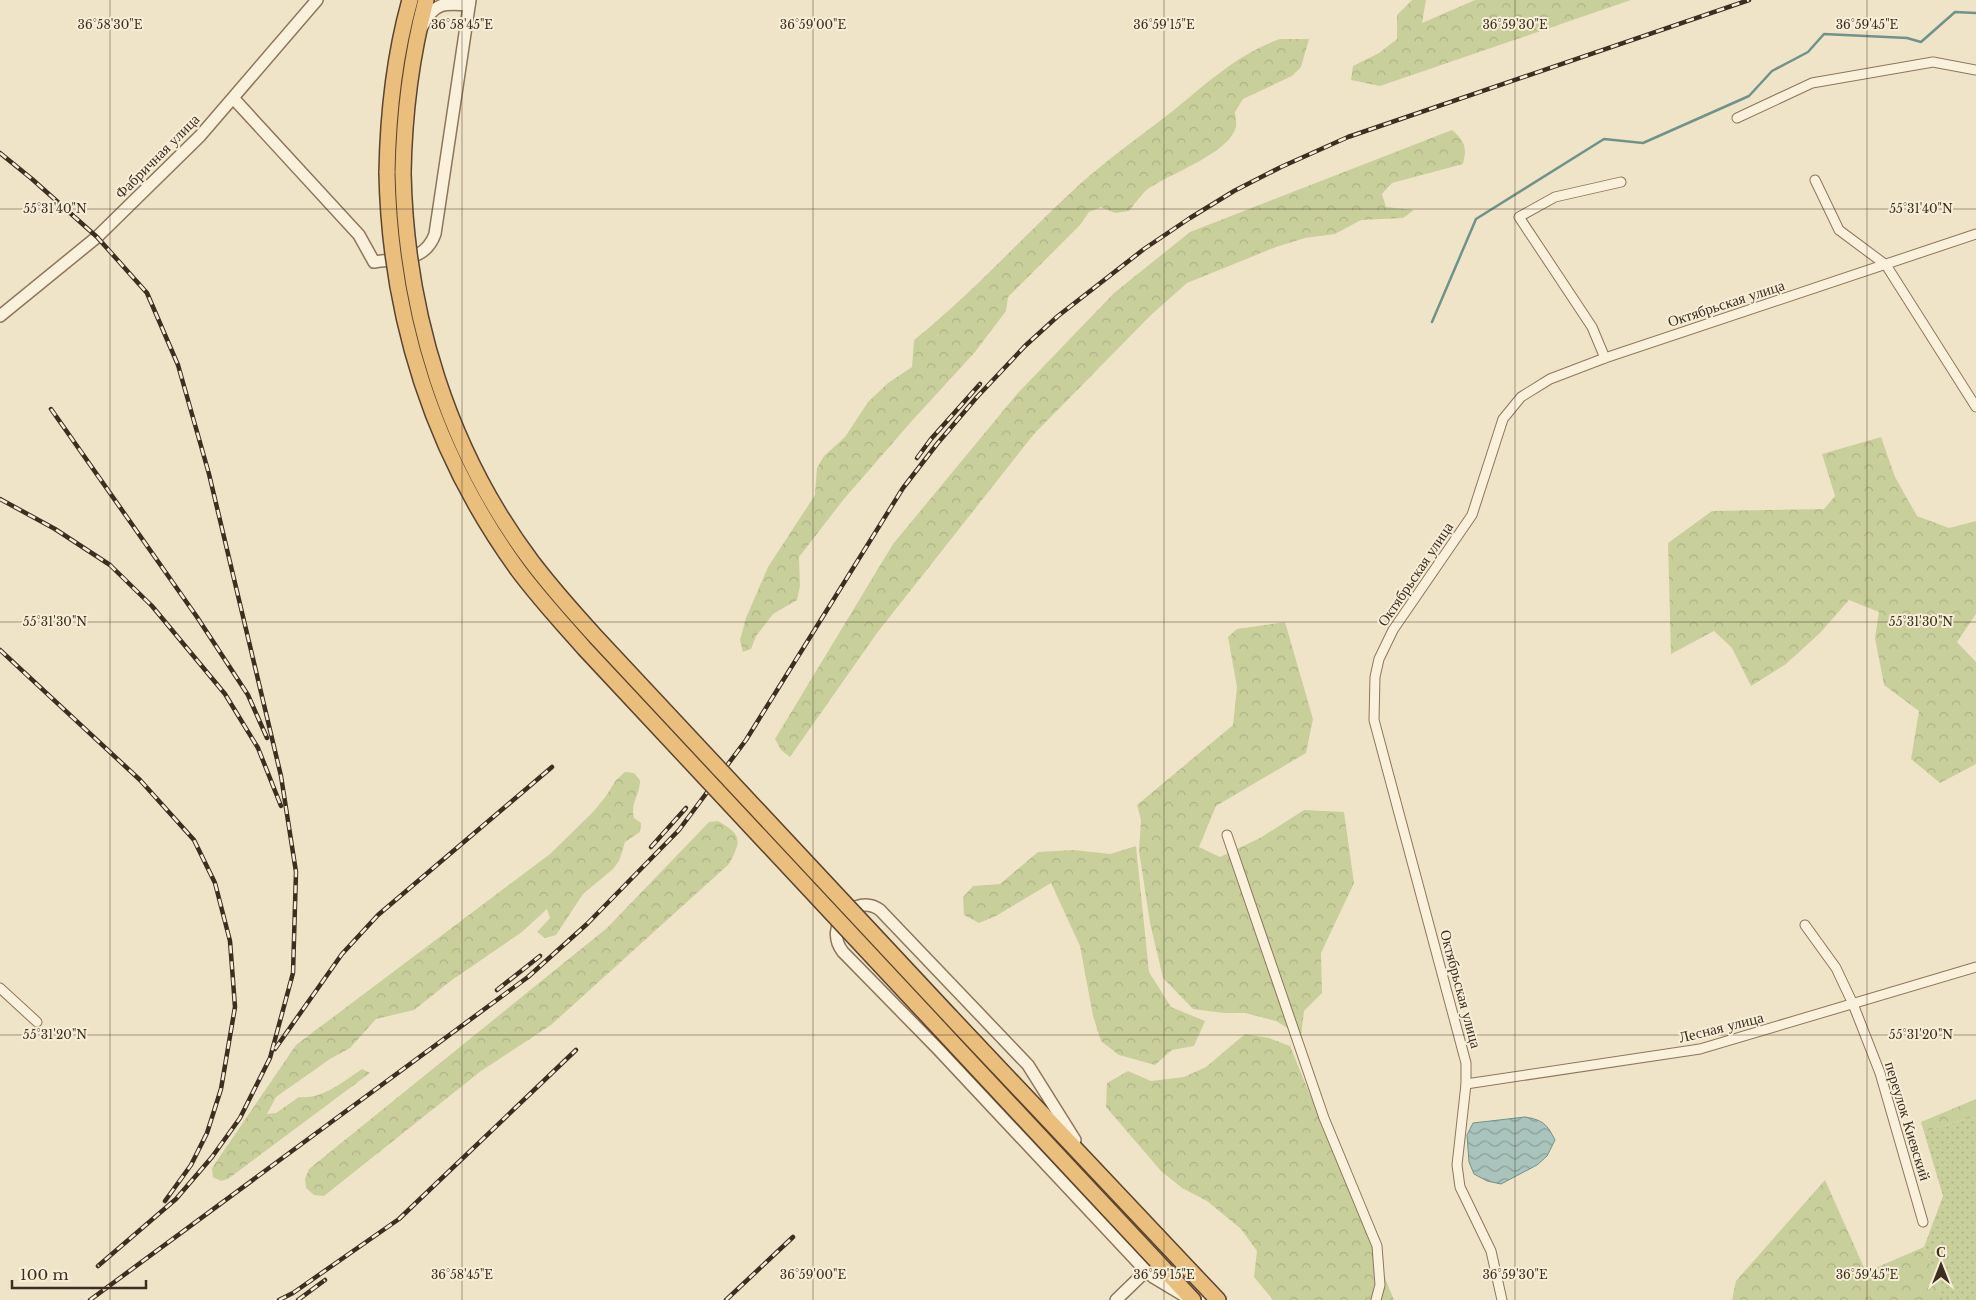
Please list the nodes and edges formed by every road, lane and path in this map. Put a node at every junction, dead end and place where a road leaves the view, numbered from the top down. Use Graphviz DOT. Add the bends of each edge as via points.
graph roads {
  1 [pos="317,0"];
  2 [pos="401,0"];
  3 [pos="410,0"];
  4 [pos="426,0"];
  5 [pos="470,2"];
  6 [pos="402,29"];
  7 [pos="416,41"];
  8 [pos="1976,70"];
  9 [pos="234,99"];
  10 [pos="1737,118"];
  11 [pos="1815,180"];
  12 [pos="1621,182"];
  13 [pos="1976,234"];
  14 [pos="1886,265"];
  15 [pos="0,316"];
  16 [pos="1605,358"];
  17 [pos="1976,407"];
  18 [pos="1227,835"];
  19 [pos="1805,925"];
  20 [pos="1976,968"];
  21 [pos="0,988"];
  22 [pos="1853,1004"];
  23 [pos="37,1022"];
  24 [pos="1466,1084"];
  25 [pos="1011,1104"];
  26 [pos="1044,1161"];
  27 [pos="1110,1186"];
  28 [pos="1923,1222"];
  29 [pos="1146,1271"];
  30 [pos="1116,1300"];
  31 [pos="1192,1300"];
  32 [pos="1218,1300"];
  33 [pos="1376,1300"];
  34 [pos="1502,1300"];
  1 -- 9 [label="street, Фабричная улица"];
  2 -- 6 [label="street"];
  3 -- 6 [label="highway"];
  4 -- 7 [label="highway"];
  5 -- 7 [label="street" via="435,8"];
  5 -- 9 [label="street" via="437,228 430,246 419,254 374,262 359,235"];
  6 -- 25 [label="highway, bridge" via="388,137 388,210 395,278 419,377 458,472 496,539 584,648"];
  7 -- 27 [label="highway, bridge" via="406,114 403,173 411,275 434,372 458,434 510,530 556,592 596,637"];
  8 -- 10 [label="street" via="1933,62 1812,82"];
  9 -- 15 [label="street, Фабричная улица" via="97,237"];
  11 -- 14 [label="street" via="1839,230"];
  12 -- 16 [label="street" via="1554,197 1518,217 1592,327"];
  13 -- 14 [label="street, Октябрьская улица"];
  14 -- 16 [label="street, Октябрьская улица"];
  14 -- 17 [label="street"];
  16 -- 24 [label="street, Октябрьская улица" via="1543,384 1521,397 1502,419 1472,515 1392,630 1374,677 1374,720 1466,1062"];
  18 -- 33 [label="street" via="1324,1118 1377,1246 1380,1285"];
  19 -- 22 [label="street, переулок Киевский" via="1836,968"];
  20 -- 22 [label="street, Лесная улица"];
  21 -- 23 [label="street"];
  22 -- 24 [label="street, Лесная улица" via="1700,1049"];
  22 -- 28 [label="street, переулок Киевский" via="1880,1073"];
  24 -- 34 [label="street, Октябрьская улица" via="1457,1165 1460,1187 1491,1251"];
  25 -- 26 [label="street"];
  25 -- 31 [label="highway"];
  26 -- 27 [label="street" via="838,947 836,928 849,911 869,905 880,910 1012,1047 1040,1082 1071,1135"];
  26 -- 29 [label="street"];
  27 -- 32 [label="highway"];
  29 -- 30 [label="street"];
  29 -- 31 [label="street"];
}
